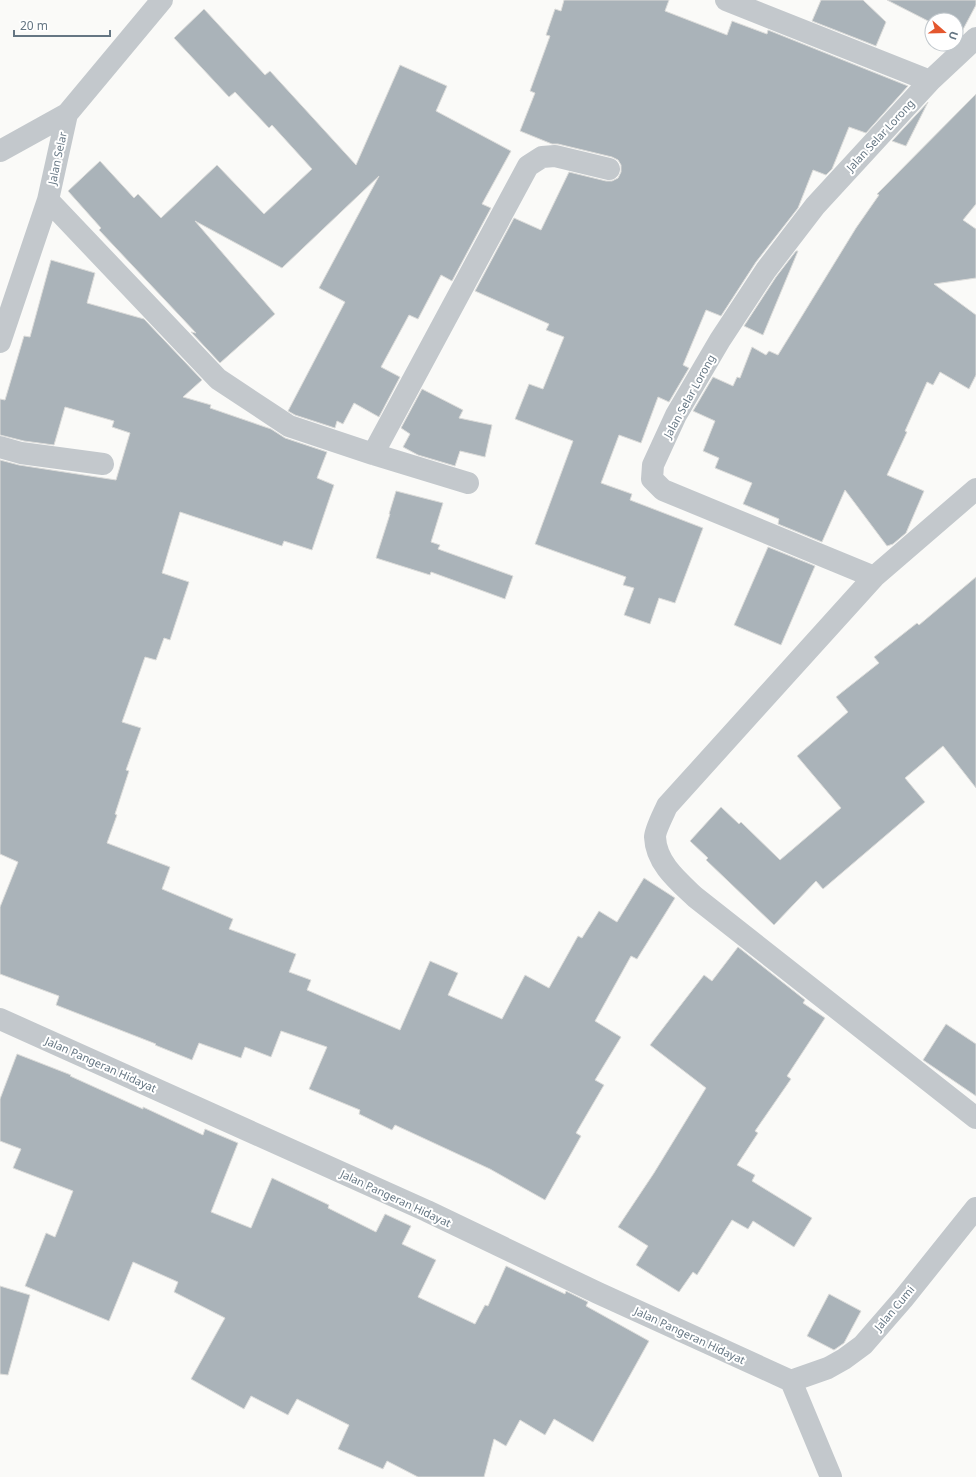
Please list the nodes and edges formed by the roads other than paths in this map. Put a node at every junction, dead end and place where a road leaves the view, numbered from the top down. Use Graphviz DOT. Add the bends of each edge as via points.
graph roads {
  1 [pos="162,0"];
  2 [pos="726,0"];
  3 [pos="976,38"];
  4 [pos="930,81"];
  5 [pos="67,114"];
  6 [pos="0,151"];
  7 [pos="609,169"];
  8 [pos="48,200"];
  9 [pos="0,342"];
  10 [pos="0,448"];
  11 [pos="373,454"];
  12 [pos="103,464"];
  13 [pos="468,483"];
  14 [pos="976,489"];
  15 [pos="874,577"];
  16 [pos="0,1019"];
  17 [pos="976,1118"];
  18 [pos="976,1208"];
  19 [pos="791,1381"];
  20 [pos="831,1477"];
  1 -- 5 [label="street, Jalan Selar"];
  2 -- 4 [label="street"];
  3 -- 4 [label="street, Jalan Selar Lorong"];
  4 -- 15 [label="street, Jalan Selar Lorong" via="815,206 766,270 720,340 676,415 653,465 652,479 662,490"];
  5 -- 6 [label="street"];
  5 -- 8 [label="street, Jalan Selar"];
  7 -- 11 [label="street" via="555,156 542,157 528,166"];
  8 -- 9 [label="street, Jalan Selar"];
  8 -- 11 [label="street" via="218,379 289,426"];
  10 -- 12 [label="street"];
  11 -- 13 [label="street"];
  14 -- 15 [label="street"];
  15 -- 17 [label="street" via="667,806 654,836 660,860 695,897"];
  16 -- 19 [label="street, Jalan Pangeran Hidayat" via="427,1211"];
  18 -- 19 [label="street, Jalan Cumi" via="863,1345 828,1368"];
  19 -- 20 [label="street"];
}
